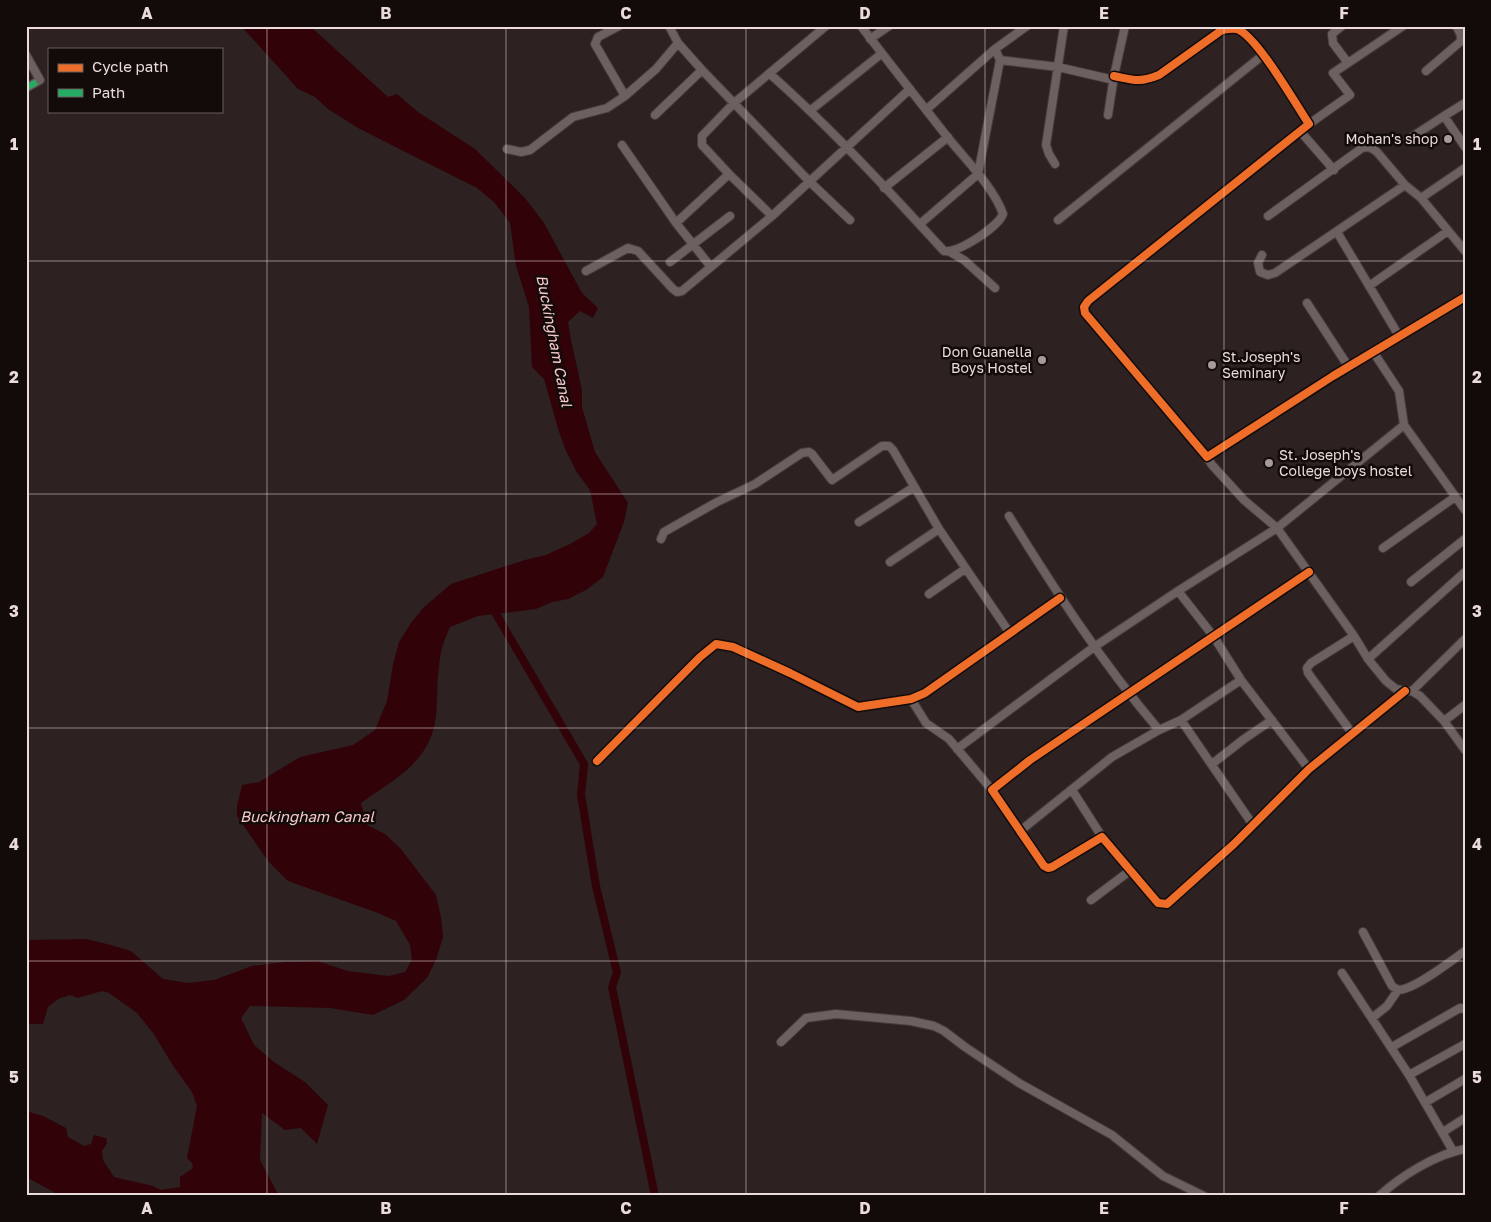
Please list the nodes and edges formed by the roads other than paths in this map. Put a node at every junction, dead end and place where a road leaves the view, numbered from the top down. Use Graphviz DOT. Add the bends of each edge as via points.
graph roads {
  1 [pos="619,26"];
  2 [pos="669,26"];
  3 [pos="826,26"];
  4 [pos="861,26"];
  5 [pos="889,26"];
  6 [pos="1027,26"];
  7 [pos="1064,26"];
  8 [pos="1125,26"];
  9 [pos="1342,26"];
  10 [pos="1403,26"];
  11 [pos="1456,26"];
  12 [pos="1221,28"];
  13 [pos="1332,29"];
  14 [pos="870,39"];
  15 [pos="678,43"];
  16 [pos="995,49"];
  17 [pos="881,54"];
  18 [pos="26,55"];
  19 [pos="1263,55"];
  20 [pos="1000,60"];
  21 [pos="1348,62"];
  22 [pos="1058,67"];
  23 [pos="702,70"];
  24 [pos="1426,71"];
  25 [pos="770,74"];
  26 [pos="1114,78"];
  27 [pos="26,88"];
  28 [pos="910,89"];
  29 [pos="625,96"];
  30 [pos="734,103"];
  31 [pos="1465,104"];
  32 [pos="927,108"];
  33 [pos="811,110"];
  34 [pos="655,115"];
  35 [pos="1108,115"];
  36 [pos="1444,116"];
  37 [pos="1309,124"];
  38 [pos="1300,131"];
  39 [pos="948,137"];
  40 [pos="1407,140"];
  41 [pos="622,144"];
  42 [pos="1465,146"];
  43 [pos="848,148"];
  44 [pos="508,149"];
  45 [pos="1055,164"];
  46 [pos="1465,168"];
  47 [pos="1334,170"];
  48 [pos="729,174"];
  49 [pos="978,174"];
  50 [pos="809,181"];
  51 [pos="1405,185"];
  52 [pos="884,188"];
  53 [pos="1421,198"];
  54 [pos="730,216"];
  55 [pos="772,216"];
  56 [pos="1268,216"];
  57 [pos="850,220"];
  58 [pos="1058,220"];
  59 [pos="676,223"];
  60 [pos="920,224"];
  61 [pos="1448,231"];
  62 [pos="1337,232"];
  63 [pos="693,245"];
  64 [pos="1465,251"];
  65 [pos="950,252"];
  66 [pos="1262,256"];
  67 [pos="670,262"];
  68 [pos="710,267"];
  69 [pos="586,271"];
  70 [pos="1369,286"];
  71 [pos="995,288"];
  72 [pos="1465,297"];
  73 [pos="1307,303"];
  74 [pos="1399,336"];
  75 [pos="1374,353"];
  76 [pos="1348,366"];
  77 [pos="1404,424"];
  78 [pos="1207,457"];
  79 [pos="914,487"];
  80 [pos="1455,496"];
  81 [pos="1465,510"];
  82 [pos="1009,516"];
  83 [pos="859,522"];
  84 [pos="1277,528"];
  85 [pos="939,529"];
  86 [pos="661,539"];
  87 [pos="1465,539"];
  88 [pos="1383,548"];
  89 [pos="890,562"];
  90 [pos="965,569"];
  91 [pos="1308,572"];
  92 [pos="1465,572"];
  93 [pos="1411,582"];
  94 [pos="1178,590"];
  95 [pos="929,594"];
  96 [pos="1060,598"];
  97 [pos="1009,632"];
  98 [pos="1354,636"];
  99 [pos="1214,637"];
  100 [pos="1465,638"];
  101 [pos="1094,647"];
  102 [pos="1368,658"];
  103 [pos="1241,680"];
  104 [pos="1409,691"];
  105 [pos="1128,693"];
  106 [pos="911,699"];
  107 [pos="1465,705"];
  108 [pos="1181,720"];
  109 [pos="1272,720"];
  110 [pos="1444,721"];
  111 [pos="1159,730"];
  112 [pos="1352,733"];
  113 [pos="957,749"];
  114 [pos="1465,750"];
  115 [pos="597,761"];
  116 [pos="1212,764"];
  117 [pos="1309,769"];
  118 [pos="992,790"];
  119 [pos="1072,790"];
  120 [pos="1253,825"];
  121 [pos="1020,831"];
  122 [pos="1102,836"];
  123 [pos="1131,870"];
  124 [pos="1091,900"];
  125 [pos="1363,932"];
  126 [pos="1465,951"];
  127 [pos="1342,973"];
  128 [pos="1398,990"];
  129 [pos="1465,1008"];
  130 [pos="1372,1018"];
  131 [pos="781,1042"];
  132 [pos="1465,1044"];
  133 [pos="1392,1047"];
  134 [pos="1409,1075"];
  135 [pos="1465,1079"];
  136 [pos="1426,1102"];
  137 [pos="1465,1118"];
  138 [pos="1443,1132"];
  139 [pos="1465,1149"];
  140 [pos="1453,1151"];
  141 [pos="1204,1196"];
  142 [pos="1379,1196"];
  1 -- 29 [label="street" via="598,37 594,44"];
  2 -- 15 [label="street"];
  3 -- 25 [label="street"];
  4 -- 14 [label="street"];
  5 -- 14 [label="street"];
  6 -- 16 [label="street"];
  7 -- 22 [label="street"];
  8 -- 26 [label="street"];
  9 -- 13 [label="street"];
  10 -- 21 [label="street"];
  11 -- 24 [label="street" via="1462,39"];
  12 -- 19 [label="street" via="1246,35"];
  12 -- 26 [label="street" via="1154,77 1139,81"];
  13 -- 21 [label="street" via="1333,42"];
  14 -- 17 [label="street"];
  15 -- 23 [label="street"];
  15 -- 29 [label="street" via="656,69"];
  16 -- 20 [label="street"];
  16 -- 32 [label="street"];
  17 -- 28 [label="street"];
  17 -- 33 [label="street"];
  18 -- 27 [label="street" via="40,80"];
  19 -- 37 [label="street"];
  19 -- 58 [label="street"];
  20 -- 22 [label="street"];
  20 -- 49 [label="street"];
  21 -- 37 [label="street" via="1333,73 1350,95"];
  22 -- 26 [label="street"];
  22 -- 45 [label="street" via="1046,145"];
  23 -- 30 [label="street"];
  23 -- 34 [label="street"];
  25 -- 30 [label="street"];
  25 -- 33 [label="street"];
  26 -- 35 [label="street"];
  28 -- 32 [label="street"];
  28 -- 43 [label="street"];
  29 -- 44 [label="street" via="607,108 578,114 530,150"];
  30 -- 48 [label="street" via="700,140"];
  30 -- 50 [label="street"];
  31 -- 36 [label="street"];
  32 -- 39 [label="street"];
  33 -- 43 [label="street"];
  36 -- 40 [label="street"];
  36 -- 42 [label="street"];
  37 -- 38 [label="street"];
  38 -- 47 [label="street"];
  38 -- 78 [label="street" via="1084,307 1085,313"];
  39 -- 49 [label="street"];
  39 -- 52 [label="street"];
  41 -- 59 [label="street"];
  43 -- 50 [label="street"];
  43 -- 52 [label="street"];
  46 -- 53 [label="street"];
  47 -- 51 [label="street" via="1362,148 1372,148"];
  47 -- 56 [label="street"];
  48 -- 55 [label="street"];
  48 -- 59 [label="street"];
  49 -- 60 [label="street"];
  49 -- 65 [label="street" via="1003,214 979,237"];
  50 -- 55 [label="street"];
  50 -- 57 [label="street"];
  51 -- 53 [label="street"];
  51 -- 62 [label="street"];
  52 -- 60 [label="street"];
  53 -- 61 [label="street"];
  54 -- 63 [label="street"];
  55 -- 68 [label="street"];
  59 -- 63 [label="street"];
  60 -- 65 [label="street" via="944,250"];
  61 -- 64 [label="street"];
  61 -- 70 [label="street"];
  62 -- 66 [label="street" via="1275,273 1260,272 1258,263"];
  62 -- 70 [label="street"];
  63 -- 67 [label="street"];
  63 -- 68 [label="street"];
  65 -- 71 [label="street"];
  68 -- 69 [label="street" via="677,292 633,249 628,248"];
  70 -- 74 [label="street"];
  72 -- 74 [label="street"];
  73 -- 76 [label="street"];
  74 -- 75 [label="street"];
  75 -- 76 [label="street"];
  75 -- 77 [label="street" via="1399,391"];
  76 -- 78 [label="street"];
  77 -- 80 [label="street"];
  77 -- 84 [label="street"];
  78 -- 84 [label="street" via="1244,500"];
  79 -- 83 [label="street"];
  79 -- 85 [label="street"];
  79 -- 86 [label="street" via="889,446 882,446 832,480 812,454 806,452 755,484 664,532"];
  80 -- 81 [label="street"];
  80 -- 88 [label="street"];
  82 -- 96 [label="street"];
  84 -- 91 [label="street"];
  84 -- 94 [label="street"];
  85 -- 89 [label="street"];
  85 -- 90 [label="street"];
  87 -- 93 [label="street"];
  90 -- 95 [label="street"];
  90 -- 97 [label="street"];
  91 -- 98 [label="street"];
  91 -- 99 [label="street"];
  92 -- 102 [label="street"];
  94 -- 99 [label="street"];
  94 -- 101 [label="street"];
  96 -- 97 [label="street"];
  96 -- 101 [label="street"];
  97 -- 106 [label="street" via="925,693"];
  98 -- 102 [label="street"];
  98 -- 112 [label="street" via="1307,668"];
  99 -- 103 [label="street"];
  99 -- 105 [label="street"];
  100 -- 104 [label="street"];
  101 -- 105 [label="street"];
  101 -- 113 [label="street"];
  102 -- 104 [label="street" via="1391,686"];
  103 -- 108 [label="street"];
  103 -- 109 [label="street"];
  104 -- 110 [label="street" via="1426,701"];
  104 -- 112 [label="street"];
  105 -- 111 [label="street"];
  105 -- 118 [label="street"];
  106 -- 113 [label="street" via="926,723 949,739"];
  106 -- 115 [label="street" via="858,707 741,650 716,644"];
  107 -- 110 [label="street"];
  108 -- 111 [label="street"];
  108 -- 116 [label="street"];
  109 -- 116 [label="street"];
  109 -- 117 [label="street"];
  110 -- 114 [label="street"];
  111 -- 119 [label="street" via="1112,756"];
  112 -- 117 [label="street"];
  113 -- 118 [label="street"];
  116 -- 120 [label="street"];
  117 -- 120 [label="street"];
  118 -- 121 [label="street"];
  119 -- 121 [label="street"];
  119 -- 122 [label="street"];
  120 -- 123 [label="street" via="1167,904 1158,903"];
  121 -- 122 [label="street" via="1048,868"];
  122 -- 123 [label="street"];
  123 -- 124 [label="street"];
  125 -- 128 [label="street" via="1392,986"];
  126 -- 128 [label="street" via="1414,984"];
  127 -- 130 [label="street"];
  128 -- 130 [label="street" via="1388,1006"];
  129 -- 133 [label="street"];
  130 -- 133 [label="street"];
  131 -- 141 [label="street" via="806,1018 836,1014 934,1026 1019,1083 1112,1135 1163,1176"];
  132 -- 134 [label="street"];
  133 -- 134 [label="street"];
  134 -- 136 [label="street"];
  135 -- 136 [label="street"];
  136 -- 138 [label="street"];
  137 -- 138 [label="street"];
  138 -- 140 [label="street"];
  139 -- 140 [label="street"];
  140 -- 142 [label="street" via="1411,1172"];
}
